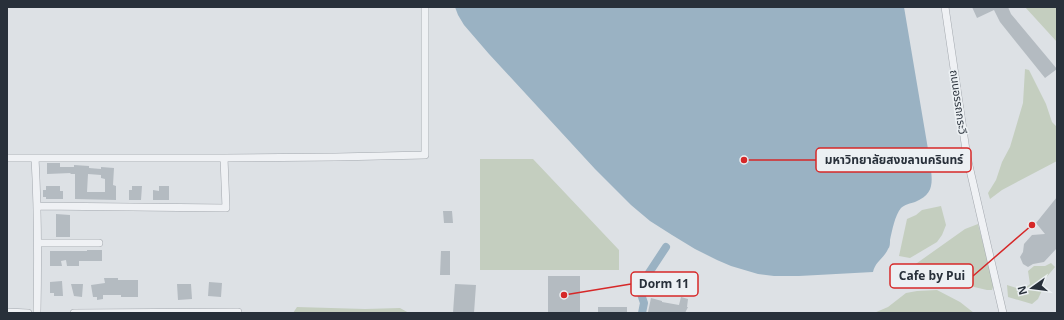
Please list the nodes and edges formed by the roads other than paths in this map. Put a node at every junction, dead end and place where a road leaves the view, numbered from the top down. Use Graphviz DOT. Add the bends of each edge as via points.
graph roads {
  1 [pos="425,7"];
  2 [pos="946,7"];
  3 [pos="7,158"];
  4 [pos="35,158"];
  5 [pos="224,158"];
  6 [pos="38,206"];
  7 [pos="38,243"];
  8 [pos="99,243"];
  9 [pos="7,312"];
  10 [pos="238,312"];
  11 [pos="28,313"];
  12 [pos="37,313"];
  13 [pos="74,313"];
  14 [pos="1003,313"];
  1 -- 5 [label="street" via="425,154"];
  2 -- 14 [label="street, ถนนอรรถกระวี" via="967,157"];
  3 -- 4 [label="street"];
  4 -- 5 [label="street"];
  4 -- 6 [label="street"];
  5 -- 6 [label="street" via="226,208"];
  6 -- 7 [label="street"];
  7 -- 8 [label="street"];
  7 -- 12 [label="street"];
  9 -- 11 [label="street"];
  10 -- 13 [label="street"];
}
